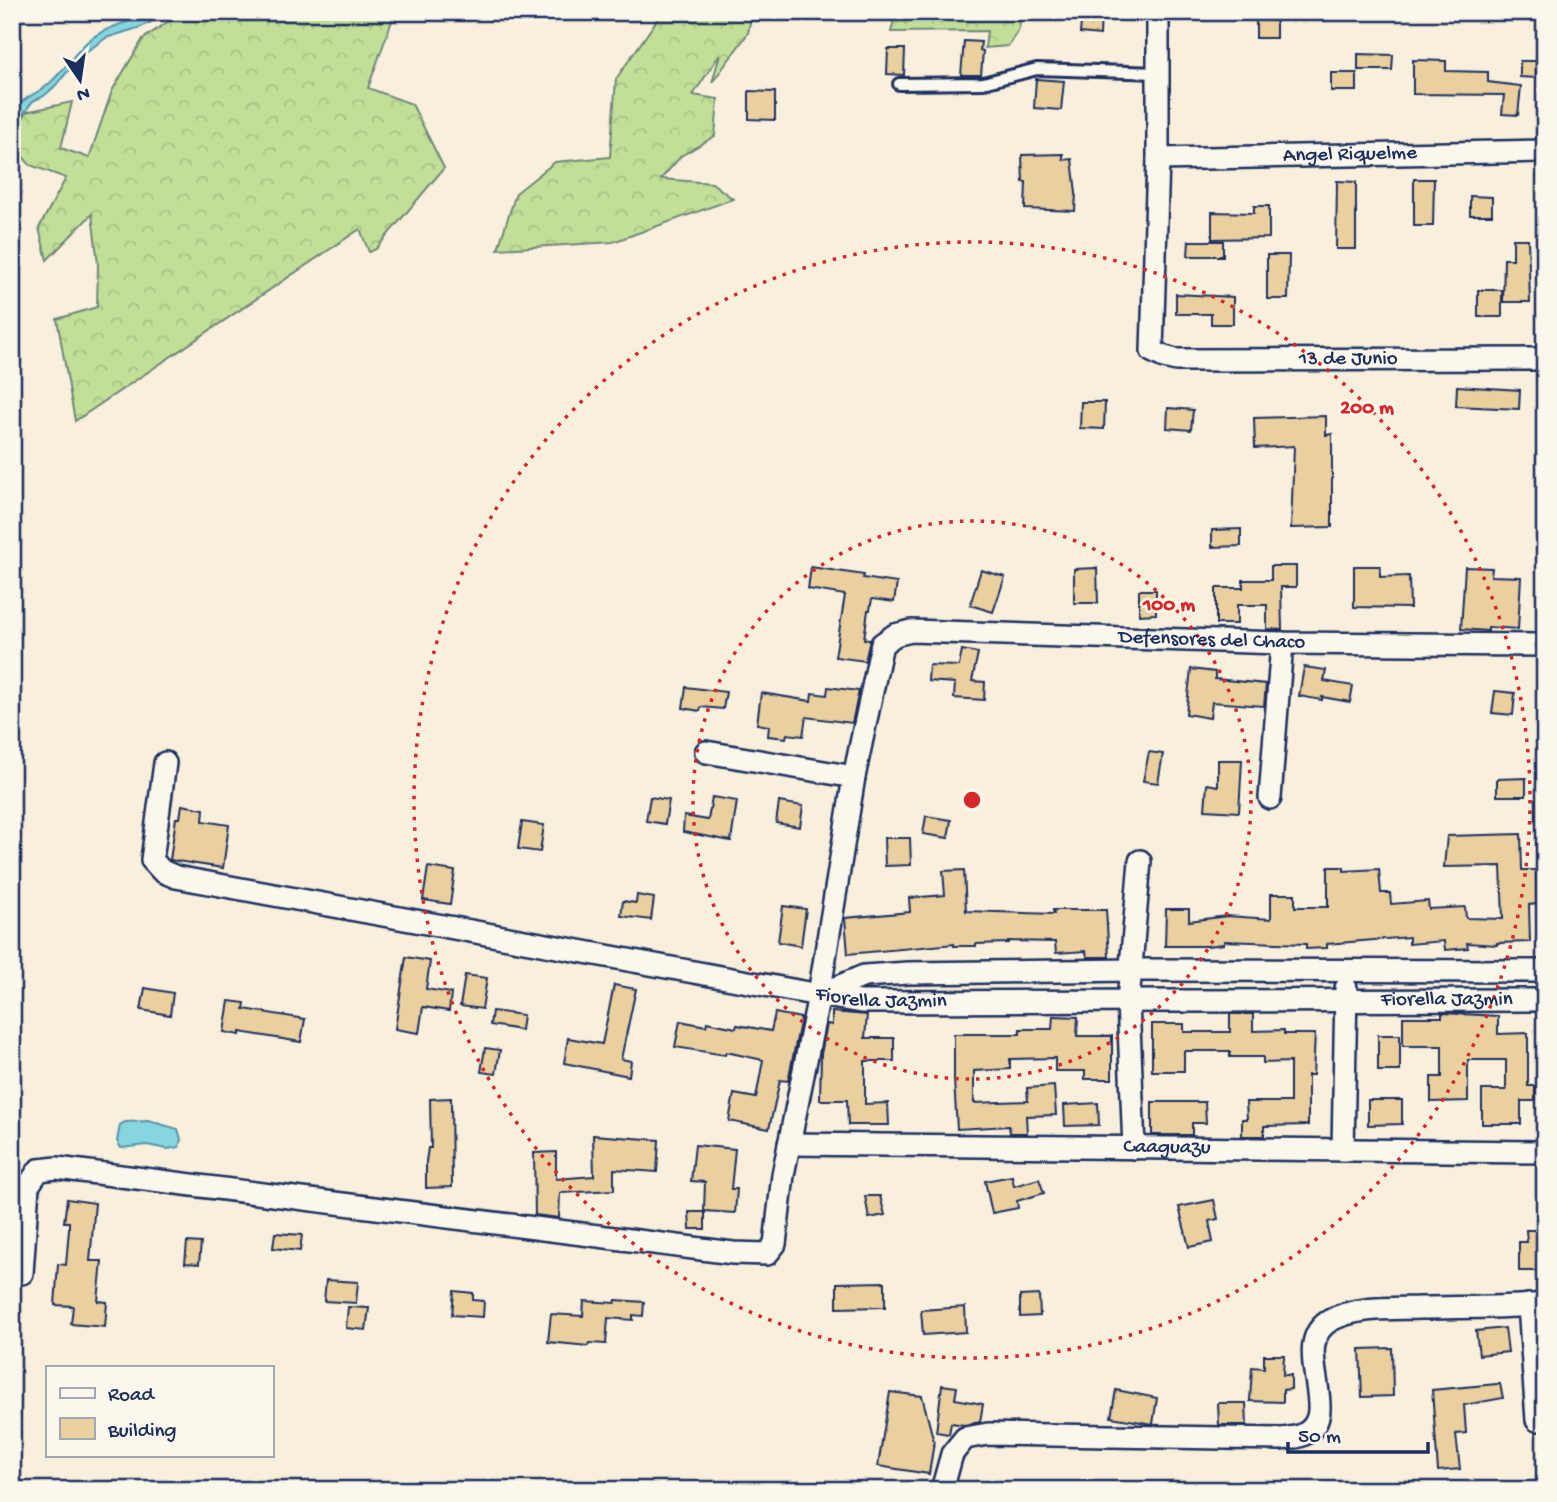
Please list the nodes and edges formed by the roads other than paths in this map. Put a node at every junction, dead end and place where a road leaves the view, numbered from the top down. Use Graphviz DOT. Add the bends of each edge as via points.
graph roads {
  1 [pos="1158,12"];
  2 [pos="1158,73"];
  3 [pos="899,84"];
  4 [pos="1545,151"];
  5 [pos="1158,159"];
  6 [pos="1545,359"];
  7 [pos="1282,643"];
  8 [pos="1545,645"];
  9 [pos="706,752"];
  10 [pos="166,763"];
  11 [pos="854,777"];
  12 [pos="1270,798"];
  13 [pos="1140,861"];
  14 [pos="1130,970"];
  15 [pos="1545,971"];
  16 [pos="1345,972"];
  17 [pos="819,995"];
  18 [pos="1545,1000"];
  19 [pos="1346,1001"];
  20 [pos="1128,1002"];
  21 [pos="789,1144"];
  22 [pos="1134,1149"];
  23 [pos="1343,1150"];
  24 [pos="1545,1152"];
  25 [pos="22,1273"];
  26 [pos="1537,1305"];
  27 [pos="1537,1420"];
  28 [pos="942,1490"];
  1 -- 2 [label="street"];
  2 -- 3 [label="lane" via="1037,69 983,83"];
  2 -- 5 [label="street"];
  4 -- 5 [label="street, Angel Riquelme"];
  5 -- 6 [label="street, 13 de Junio" via="1152,351 1164,358"];
  7 -- 8 [label="street, Defensores del Chaco"];
  7 -- 11 [label="street, Defensores del Chaco" via="911,631 895,635 882,643"];
  7 -- 12 [label="street"];
  9 -- 11 [label="street"];
  10 -- 17 [label="street" via="152,860 176,877"];
  11 -- 17 [label="street"];
  13 -- 14 [label="street"];
  14 -- 16 [label="street, Fiorella Jazmin"];
  14 -- 17 [label="street, Fiorella Jazmin" via="864,976"];
  14 -- 20 [label="street"];
  15 -- 16 [label="street, Fiorella Jazmin"];
  16 -- 19 [label="street"];
  17 -- 20 [label="street, Fiorella Jazmin" via="861,1002"];
  17 -- 21 [label="street"];
  18 -- 19 [label="street, Fiorella Jazmin"];
  19 -- 20 [label="street, Fiorella Jazmin"];
  19 -- 23 [label="street"];
  20 -- 22 [label="street"];
  21 -- 22 [label="street, Caaguazu"];
  21 -- 25 [label="street" via="775,1244 767,1254 57,1168 39,1170 28,1186"];
  22 -- 23 [label="street, Caaguazu"];
  23 -- 24 [label="street, Caaguazu"];
  26 -- 27 [label="street"];
  26 -- 28 [label="street" via="1379,1309 1331,1320 1316,1331 1312,1345 1319,1407 1314,1426 1301,1436 988,1434 965,1438 952,1454"];
}
